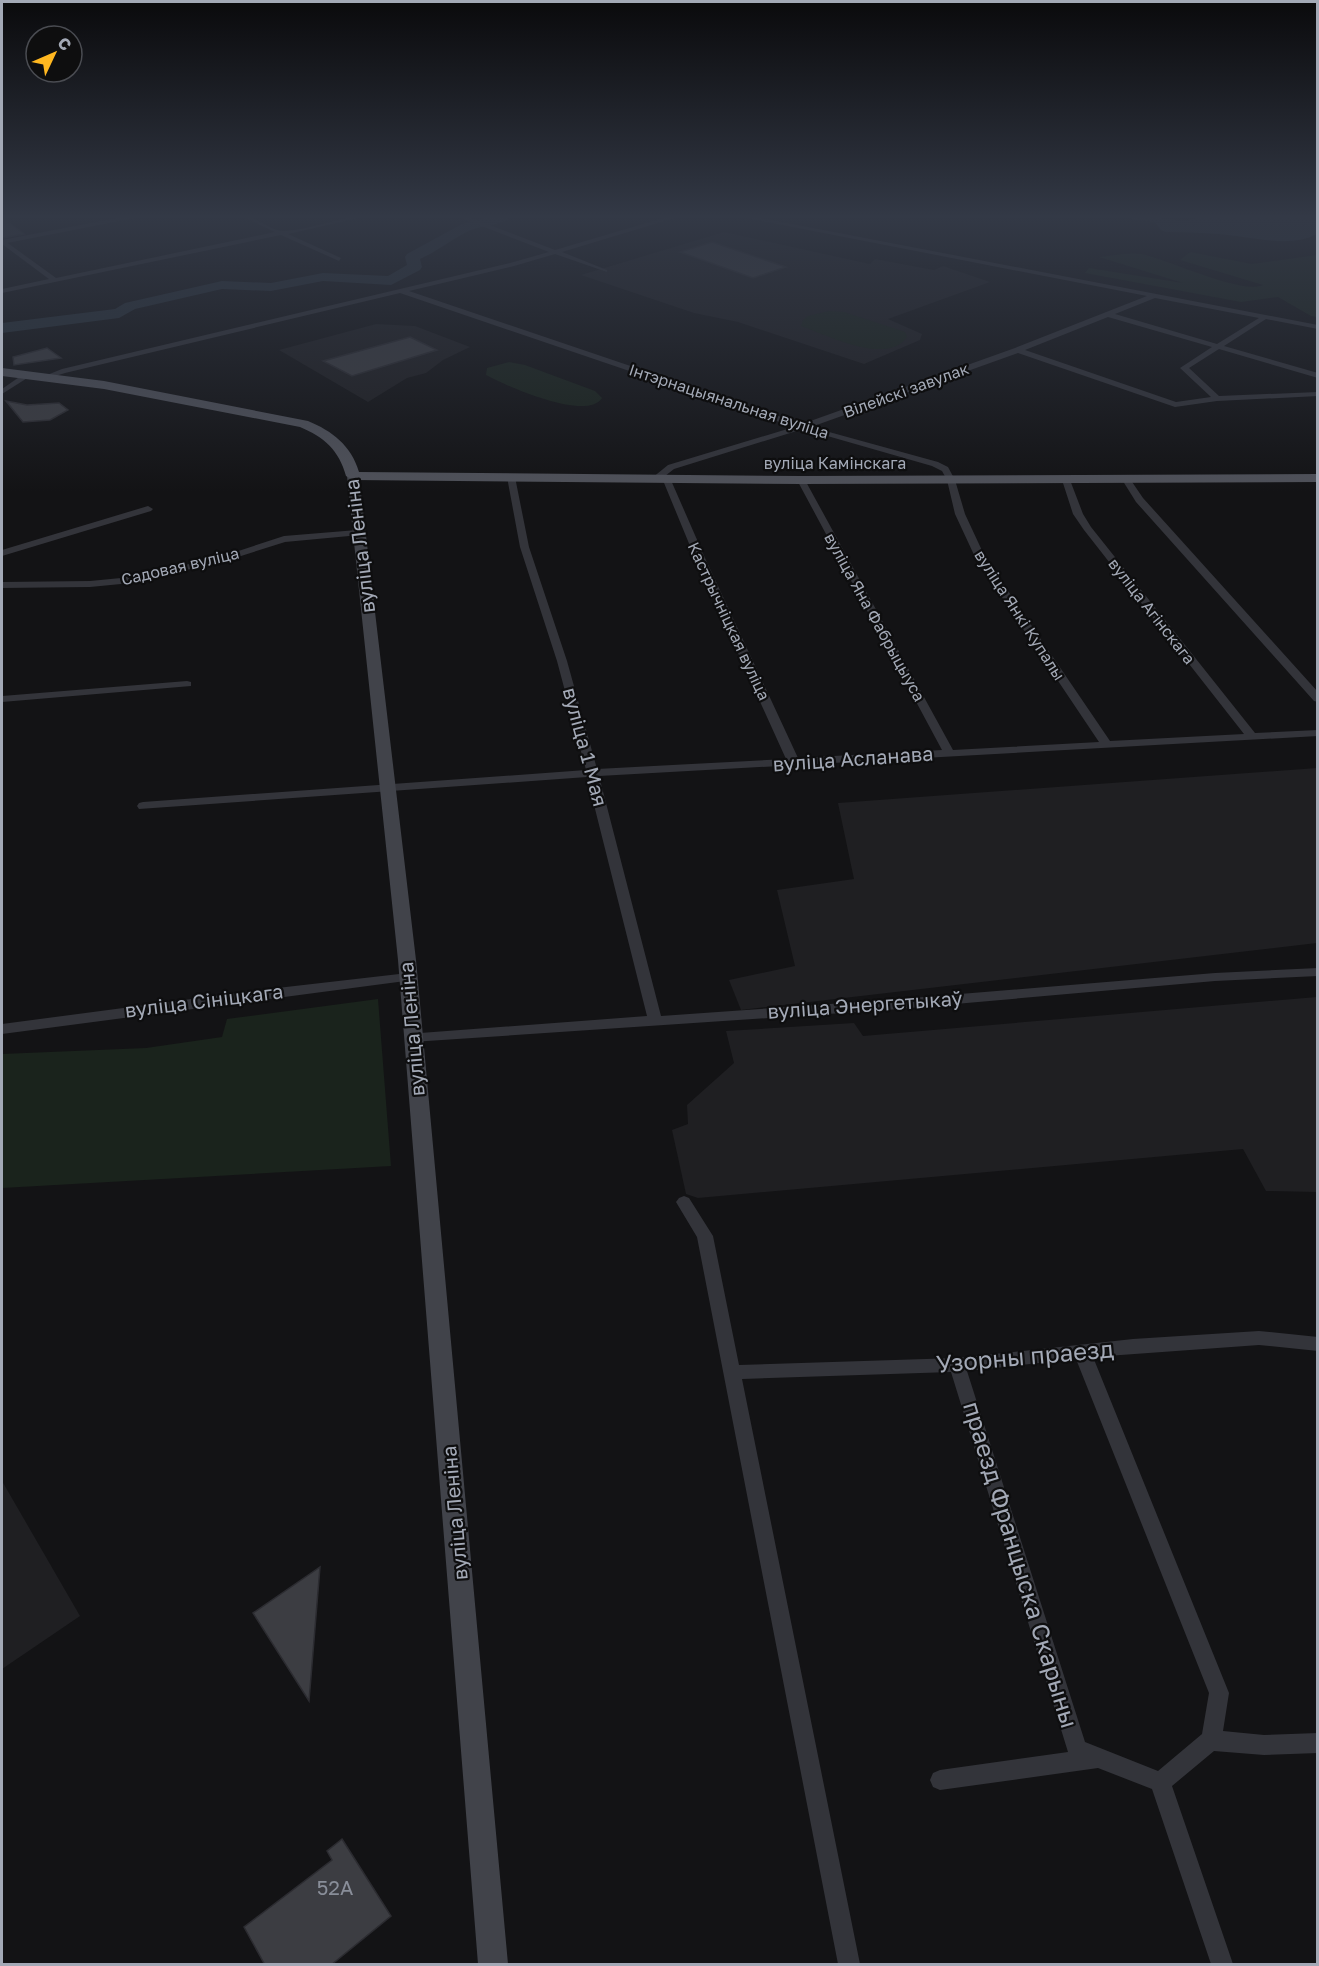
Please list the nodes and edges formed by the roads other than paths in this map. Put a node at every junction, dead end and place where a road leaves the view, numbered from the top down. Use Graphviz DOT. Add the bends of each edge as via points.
graph roads {
  1 [pos="329,308"];
  2 [pos="453,308"];
  3 [pos="1123,308"];
  4 [pos="1216,308"];
  5 [pos="1107,314"];
  6 [pos="1264,317"];
  7 [pos="1317,327"];
  8 [pos="1218,348"];
  9 [pos="1018,350"];
  10 [pos="2,372"];
  11 [pos="28,375"];
  12 [pos="1317,376"];
  13 [pos="46,377"];
  14 [pos="2,392"];
  15 [pos="1317,394"];
  16 [pos="1217,399"];
  17 [pos="802,427"];
  18 [pos="353,476"];
  19 [pos="511,477"];
  20 [pos="661,478"];
  21 [pos="1125,478"];
  22 [pos="1317,478"];
  23 [pos="801,480"];
  24 [pos="951,480"];
  25 [pos="1065,480"];
  26 [pos="148,509"];
  27 [pos="357,533"];
  28 [pos="2,553"];
  29 [pos="2,585"];
  30 [pos="187,684"];
  31 [pos="2,699"];
  32 [pos="1317,699"];
  33 [pos="1317,733"];
  34 [pos="1251,735"];
  35 [pos="1106,743"];
  36 [pos="950,753"];
  37 [pos="794,763"];
  38 [pos="592,773"];
  39 [pos="389,789"];
  40 [pos="143,806"];
  41 [pos="1317,972"];
  42 [pos="408,977"];
  43 [pos="655,1019"];
  44 [pos="2,1029"];
  45 [pos="412,1037"];
  46 [pos="684,1202"];
  47 [pos="1317,1344"];
  48 [pos="1082,1352"];
  49 [pos="957,1365"];
  50 [pos="733,1372"];
  51 [pos="1211,1740"];
  52 [pos="1317,1743"];
  53 [pos="1099,1758"];
  54 [pos="940,1780"];
  55 [pos="1160,1782"];
  56 [pos="493,1965"];
  57 [pos="849,1965"];
  58 [pos="1222,1965"];
  1 -- 13 [label="street"];
  2 -- 17 [label="street, Інтэрнацыянальная вуліца"];
  3 -- 5 [label="street, Вілейскі завулак"];
  4 -- 6 [label="street"];
  5 -- 8 [label="street"];
  5 -- 9 [label="street, Вілейскі завулак"];
  6 -- 7 [label="street"];
  6 -- 8 [label="street"];
  8 -- 12 [label="street"];
  8 -- 16 [label="street" via="1184,368"];
  9 -- 16 [label="street" via="1170,404"];
  9 -- 17 [label="street, Вілейскі завулак"];
  10 -- 11 [label="main road, вуліца Леніна"];
  11 -- 13 [label="main road, вуліца Леніна"];
  11 -- 14 [label="street"];
  13 -- 18 [label="main road, вуліца Леніна" via="303,424 336,441"];
  15 -- 16 [label="street"];
  17 -- 20 [label="street, Вілейскі завулак" via="671,467"];
  17 -- 24 [label="street, Інтэрнацыянальная вуліца" via="935,464 945,469"];
  18 -- 19 [label="main road, вуліца Камінскага"];
  18 -- 27 [label="main road, вуліца Леніна"];
  19 -- 20 [label="main road, вуліца Камінскага"];
  19 -- 38 [label="street, вуліца 1 Мая" via="519,524"];
  20 -- 23 [label="main road, вуліца Камінскага"];
  20 -- 37 [label="street, Кастрычніцкая вуліца"];
  21 -- 22 [label="main road, вуліца Камінскага"];
  21 -- 25 [label="main road, вуліца Камінскага"];
  21 -- 32 [label="street" via="1139,500"];
  23 -- 24 [label="main road, вуліца Камінскага"];
  23 -- 36 [label="street, вуліца Яна Фабрыцыуса"];
  24 -- 25 [label="main road, вуліца Камінскага"];
  24 -- 35 [label="street, вуліца Янкі Купалы" via="960,514 980,557"];
  25 -- 34 [label="street, вуліца Агінскага" via="1087,528"];
  26 -- 28 [label="street"];
  27 -- 29 [label="street, Садовая вуліца" via="284,539 216,561 121,581"];
  27 -- 39 [label="main road, вуліца Леніна"];
  30 -- 31 [label="street"];
  33 -- 34 [label="street, вуліца Асланава"];
  34 -- 35 [label="street, вуліца Асланава"];
  35 -- 36 [label="street, вуліца Асланава"];
  36 -- 37 [label="street, вуліца Асланава"];
  37 -- 38 [label="street, вуліца Асланава"];
  38 -- 39 [label="street, вуліца Асланава"];
  38 -- 43 [label="street, вуліца 1 Мая"];
  39 -- 40 [label="street, вуліца Асланава"];
  39 -- 42 [label="main road, вуліца Леніна"];
  41 -- 43 [label="street, вуліца Энергетыкаў"];
  42 -- 44 [label="street, вуліца Сініцкага"];
  42 -- 45 [label="main road, вуліца Леніна"];
  43 -- 45 [label="street, вуліца Энергетыкаў"];
  45 -- 56 [label="main road, вуліца Леніна" via="433,1239"];
  46 -- 50 [label="street" via="705,1236"];
  47 -- 48 [label="street, Узорны праезд" via="1259,1338"];
  48 -- 49 [label="street, Узорны праезд"];
  48 -- 51 [label="street" via="1220,1693"];
  49 -- 50 [label="street, Узорны праезд"];
  49 -- 53 [label="street, праезд Францыска Скарыны" via="1077,1749"];
  50 -- 57 [label="street"];
  51 -- 52 [label="street" via="1264,1745"];
  51 -- 55 [label="street"];
  53 -- 54 [label="street"];
  53 -- 55 [label="street, праезд Францыска Скарыны"];
  55 -- 58 [label="street"];
}
